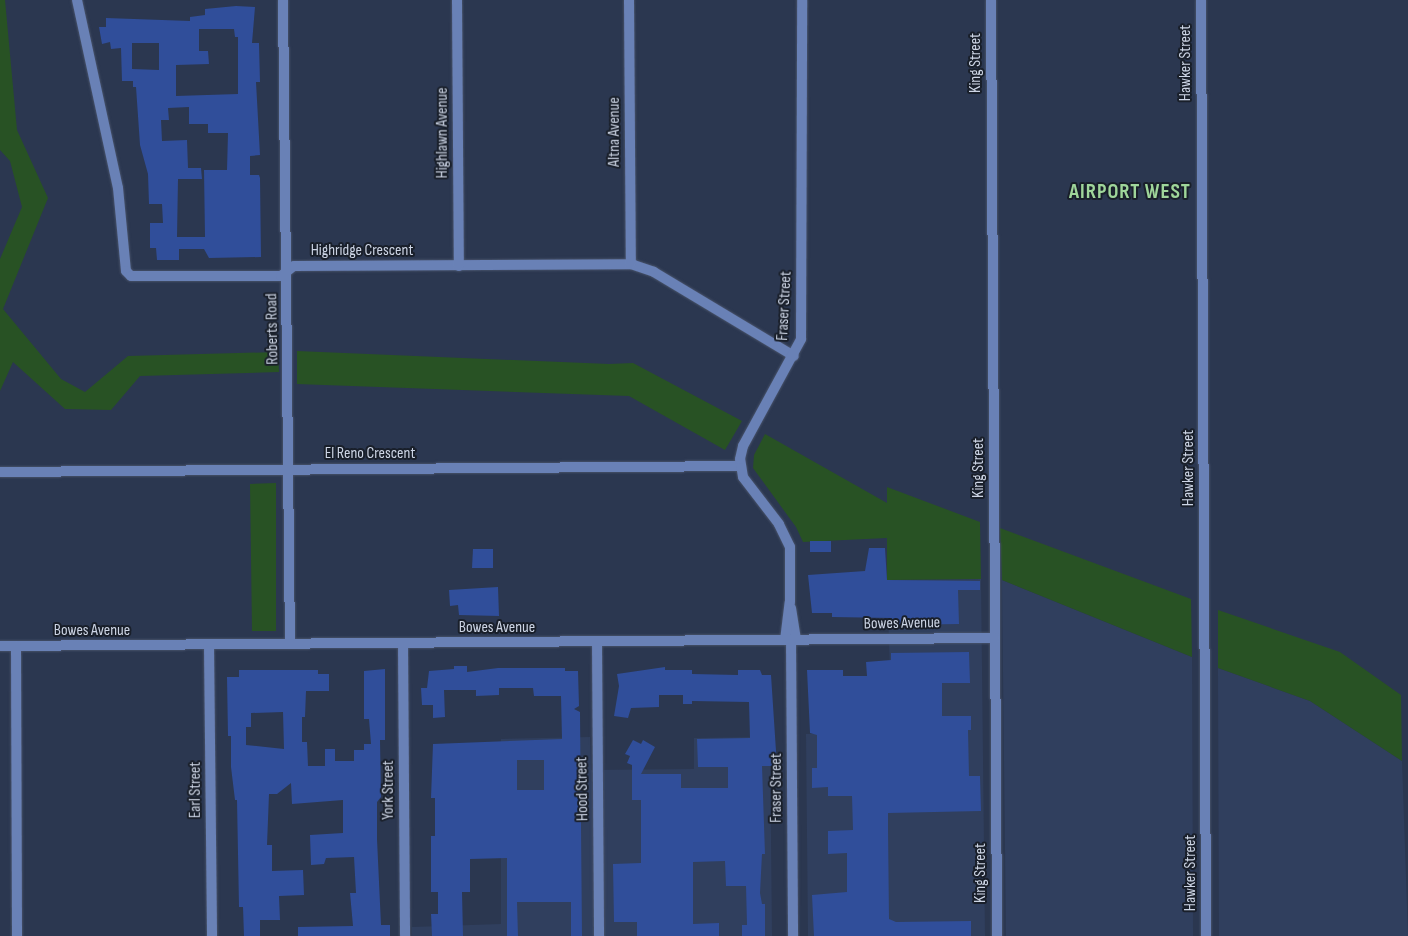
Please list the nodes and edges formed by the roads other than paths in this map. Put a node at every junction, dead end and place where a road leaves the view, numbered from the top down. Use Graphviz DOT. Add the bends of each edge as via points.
graph roads {
  1 [pos="77,0"];
  2 [pos="284,0"];
  3 [pos="288,0"];
  4 [pos="458,0"];
  5 [pos="629,0"];
  6 [pos="802,0"];
  7 [pos="807,0"];
  8 [pos="991,0"];
  9 [pos="1201,0"];
  10 [pos="800,12"];
  11 [pos="286,14"];
  12 [pos="630,264"];
  13 [pos="459,266"];
  14 [pos="287,271"];
  15 [pos="794,356"];
  16 [pos="740,466"];
  17 [pos="289,470"];
  18 [pos="0,472"];
  19 [pos="995,638"];
  20 [pos="790,640"];
  21 [pos="597,642"];
  22 [pos="403,643"];
  23 [pos="290,644"];
  24 [pos="210,645"];
  25 [pos="0,646"];
  26 [pos="16,646"];
  27 [pos="17,936"];
  28 [pos="212,936"];
  29 [pos="405,936"];
  30 [pos="599,936"];
  31 [pos="793,936"];
  32 [pos="997,936"];
  33 [pos="1206,936"];
  1 -- 14 [label="street, Highridge Crescent" via="118,188 126,271 131,276 146,278 280,276"];
  2 -- 11 [label="street, Roberts Road"];
  3 -- 11 [label="street, Roberts Road"];
  4 -- 13 [label="street, Highlawn Avenue"];
  5 -- 12 [label="street, Altna Avenue"];
  6 -- 10 [label="street, Fraser Street"];
  7 -- 10 [label="street"];
  8 -- 19 [label="street, King Street"];
  9 -- 33 [label="street, Hawker Street"];
  10 -- 15 [label="street, Fraser Street" via="802,331"];
  11 -- 14 [label="street, Roberts Road"];
  12 -- 13 [label="street, Highridge Crescent"];
  12 -- 15 [label="street, Highridge Crescent" via="654,272"];
  13 -- 14 [label="street, Highridge Crescent" via="294,266"];
  14 -- 17 [label="street, Roberts Road"];
  15 -- 16 [label="street, Fraser Street" via="743,446"];
  16 -- 17 [label="street, El Reno Crescent"];
  16 -- 20 [label="street, Fraser Street" via="744,477 787,539"];
  17 -- 18 [label="street, El Reno Crescent"];
  17 -- 23 [label="street, Roberts Road"];
  19 -- 20 [label="street, Bowes Avenue"];
  19 -- 32 [label="street, King Street"];
  20 -- 21 [label="street, Bowes Avenue"];
  20 -- 31 [label="street, Fraser Street"];
  21 -- 22 [label="street, Bowes Avenue"];
  21 -- 30 [label="street, Hood Street"];
  22 -- 23 [label="street, Bowes Avenue"];
  22 -- 29 [label="street, York Street"];
  23 -- 24 [label="street, Bowes Avenue"];
  24 -- 26 [label="street, Bowes Avenue"];
  24 -- 28 [label="street, Earl Street"];
  25 -- 26 [label="street, Bowes Avenue"];
  26 -- 27 [label="street"];
}
